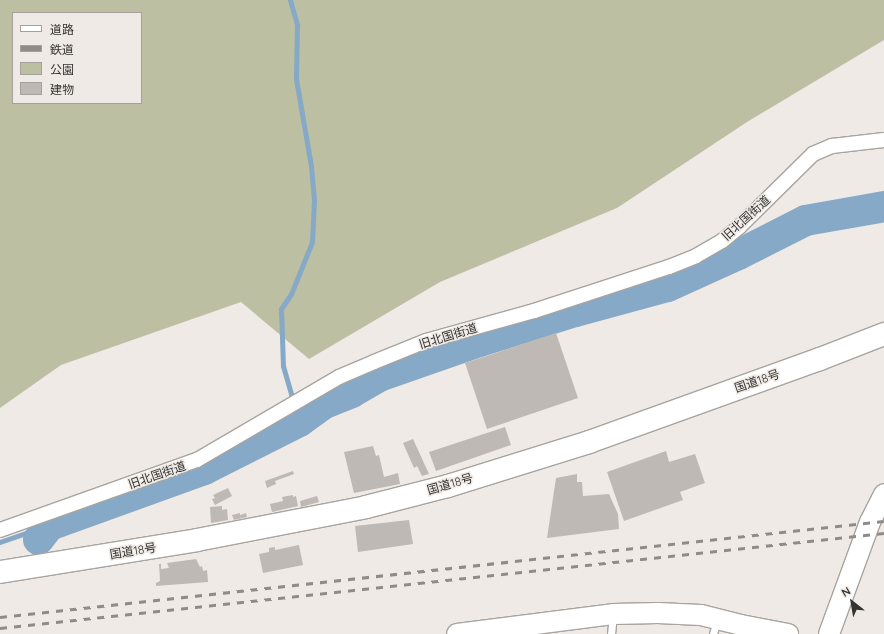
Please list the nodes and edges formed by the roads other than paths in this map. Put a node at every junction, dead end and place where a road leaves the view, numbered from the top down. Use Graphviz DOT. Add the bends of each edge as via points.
graph roads {
  1 [pos="884,140"];
  2 [pos="884,334"];
  3 [pos="884,494"];
  4 [pos="0,530"];
  5 [pos="0,572"];
  6 [pos="613,614"];
  7 [pos="715,627"];
  8 [pos="523,630"];
  9 [pos="457,634"];
  10 [pos="611,634"];
  11 [pos="788,634"];
  12 [pos="829,634"];
  1 -- 4 [label="street, 旧北国街道" via="832,146 813,154 722,241 696,256 541,309 426,341 339,377 198,460"];
  2 -- 5 [label="highway, 国道18号" via="588,442 448,486 366,507 197,540"];
  3 -- 12 [label="street" via="870,522"];
  6 -- 7 [label="street" via="701,615"];
  6 -- 8 [label="street"];
  6 -- 10 [label="lane"];
  7 -- 11 [label="street"];
  8 -- 9 [label="street"];
}
